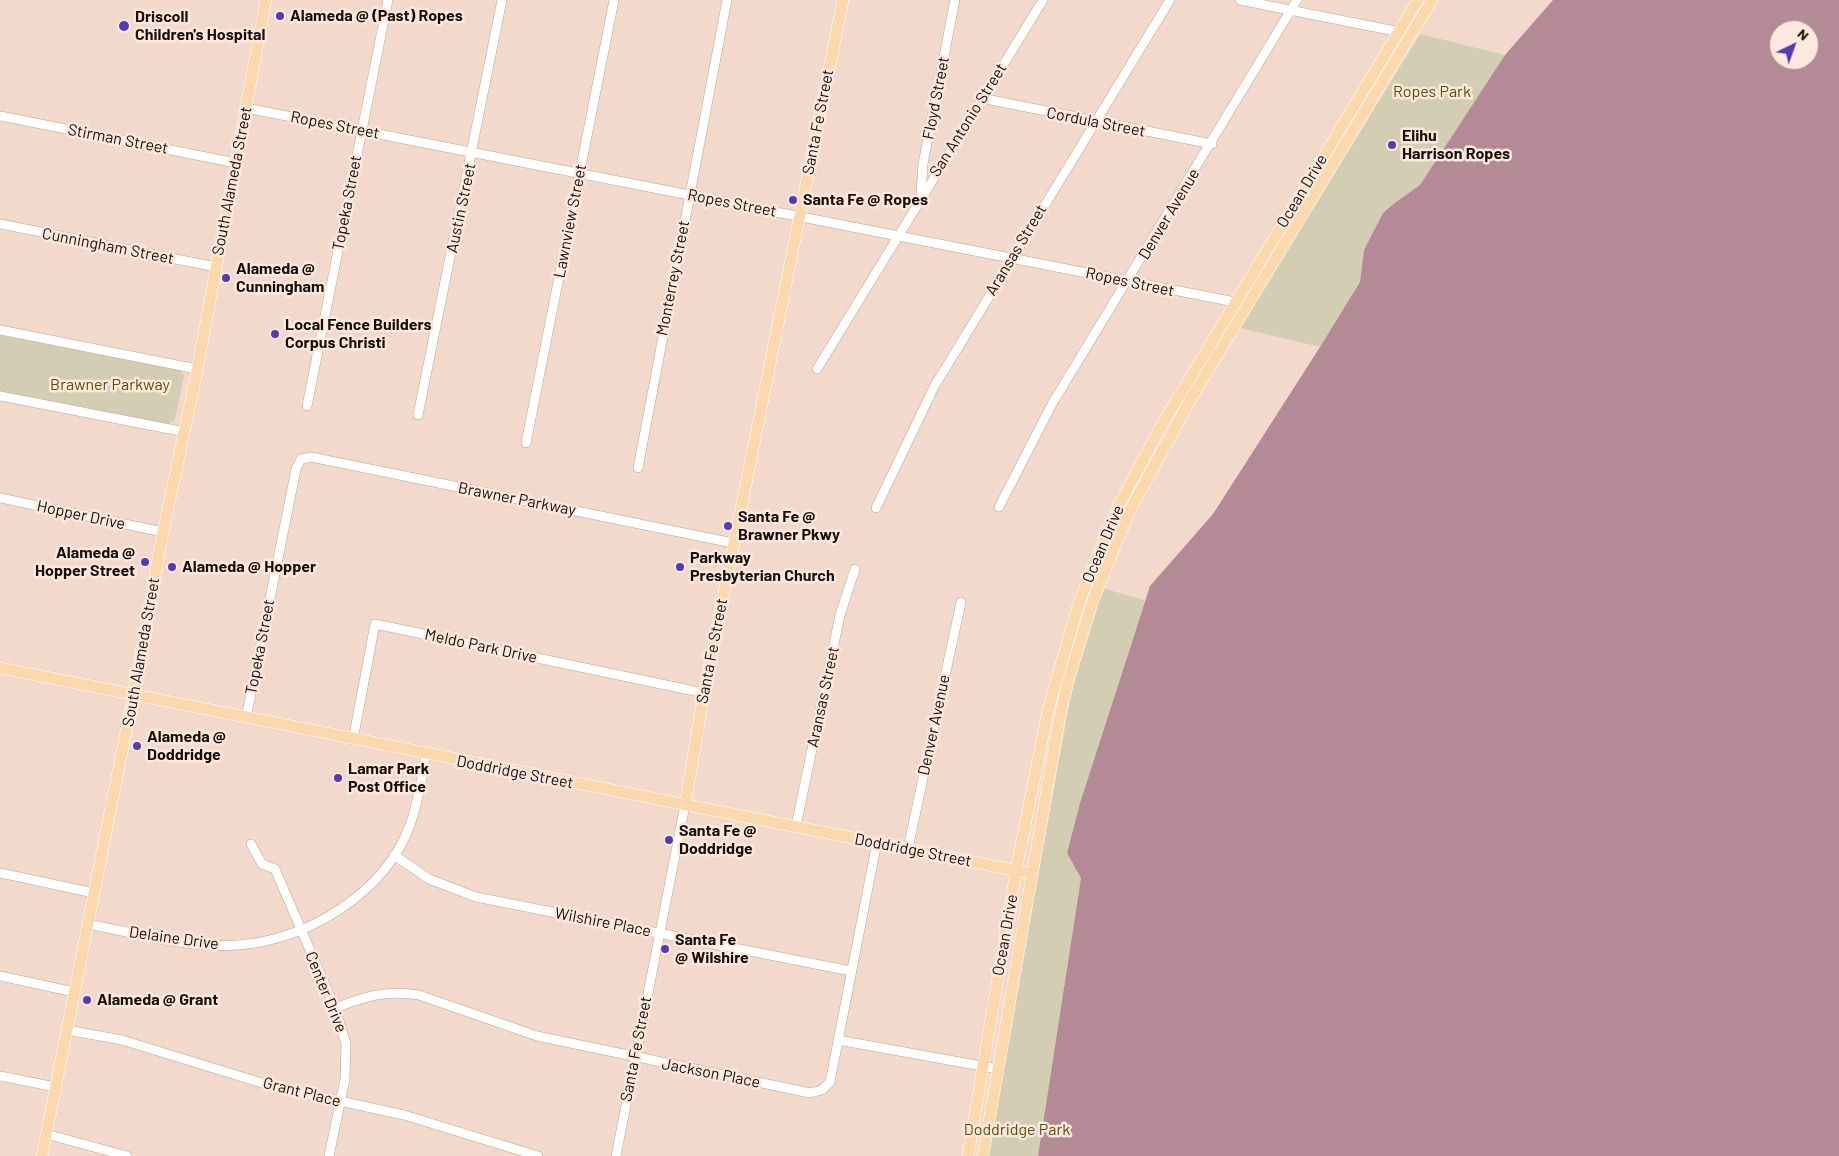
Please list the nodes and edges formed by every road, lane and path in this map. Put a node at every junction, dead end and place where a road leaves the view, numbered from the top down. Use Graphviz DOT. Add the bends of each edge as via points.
graph roads {
  1 [pos="266,0"];
  2 [pos="388,0"];
  3 [pos="502,0"];
  4 [pos="614,0"];
  5 [pos="727,0"];
  6 [pos="843,0"];
  7 [pos="955,0"];
  8 [pos="1043,0"];
  9 [pos="1170,0"];
  10 [pos="1240,0"];
  11 [pos="1297,0"];
  12 [pos="1418,0"];
  13 [pos="1432,0"];
  14 [pos="1291,10"];
  15 [pos="1404,33"];
  16 [pos="1372,76"];
  17 [pos="1382,82"];
  18 [pos="981,98"];
  19 [pos="246,108"];
  20 [pos="0,116"];
  21 [pos="1094,122"];
  22 [pos="362,130"];
  23 [pos="1212,144"];
  24 [pos="473,151"];
  25 [pos="1320,162"];
  26 [pos="236,163"];
  27 [pos="1331,168"];
  28 [pos="580,174"];
  29 [pos="689,195"];
  30 [pos="921,196"];
  31 [pos="800,216"];
  32 [pos="0,224"];
  33 [pos="897,235"];
  34 [pos="1012,257"];
  35 [pos="216,267"];
  36 [pos="1127,282"];
  37 [pos="1234,303"];
  38 [pos="1248,303"];
  39 [pos="0,330"];
  40 [pos="197,369"];
  41 [pos="817,369"];
  42 [pos="1187,394"];
  43 [pos="0,396"];
  44 [pos="307,406"];
  45 [pos="418,416"];
  46 [pos="1165,431"];
  47 [pos="185,432"];
  48 [pos="526,443"];
  49 [pos="301,459"];
  50 [pos="638,468"];
  51 [pos="1138,469"];
  52 [pos="1148,475"];
  53 [pos="0,498"];
  54 [pos="999,507"];
  55 [pos="876,508"];
  56 [pos="1124,508"];
  57 [pos="163,532"];
  58 [pos="733,543"];
  59 [pos="855,569"];
  60 [pos="961,602"];
  61 [pos="1067,644"];
  62 [pos="1078,647"];
  63 [pos="0,668"];
  64 [pos="704,692"];
  65 [pos="133,696"];
  66 [pos="246,718"];
  67 [pos="353,740"];
  68 [pos="426,754"];
  69 [pos="685,805"];
  70 [pos="796,826"];
  71 [pos="877,842"];
  72 [pos="252,844"];
  73 [pos="908,848"];
  74 [pos="394,855"];
  75 [pos="1016,870"];
  76 [pos="0,873"];
  77 [pos="1031,874"];
  78 [pos="94,893"];
  79 [pos="88,924"];
  80 [pos="301,930"];
  81 [pos="659,933"];
  82 [pos="851,971"];
  83 [pos="0,976"];
  84 [pos="74,992"];
  85 [pos="335,1008"];
  86 [pos="67,1030"];
  87 [pos="838,1040"];
  88 [pos="635,1058"];
  89 [pos="982,1066"];
  90 [pos="998,1070"];
  91 [pos="0,1076"];
  92 [pos="56,1087"];
  93 [pos="340,1102"];
  94 [pos="46,1134"];
  95 [pos="971,1136"];
  96 [pos="986,1138"];
  97 [pos="42,1156"];
  98 [pos="127,1156"];
  99 [pos="330,1156"];
  100 [pos="538,1156"];
  101 [pos="616,1156"];
  102 [pos="968,1156"];
  103 [pos="983,1156"];
  1 -- 19 [label="main road, South Alameda Street"];
  2 -- 22 [label="street, Topeka Street"];
  3 -- 24 [label="street, Austin Street"];
  4 -- 28 [label="street, Lawnview Street"];
  5 -- 29 [label="street, Monterrey Street"];
  6 -- 31 [label="main road, Santa Fe Street"];
  7 -- 30 [label="street, Floyd Street" via="922,164"];
  8 -- 18 [label="street, San Antonio Street"];
  9 -- 21 [label="street, Aransas Street"];
  10 -- 14 [label="street"];
  11 -- 14 [label="street, Denver Avenue"];
  12 -- 15 [label="main road, Ocean Drive"];
  13 -- 15 [label="main road, Ocean Drive"];
  14 -- 15 [label="street"];
  14 -- 23 [label="street, Denver Avenue"];
  15 -- 16 [label="main road, Ocean Drive"];
  15 -- 17 [label="main road, Ocean Drive"];
  16 -- 17 [label="main road"];
  16 -- 25 [label="main road, Ocean Drive"];
  17 -- 27 [label="main road, Ocean Drive"];
  18 -- 21 [label="street, Cordula Street"];
  18 -- 30 [label="street, San Antonio Street"];
  19 -- 22 [label="street, Ropes Street"];
  19 -- 26 [label="main road, South Alameda Street"];
  20 -- 26 [label="street, Stirman Street"];
  21 -- 23 [label="street, Cordula Street"];
  21 -- 34 [label="street, Aransas Street"];
  22 -- 24 [label="street, Ropes Street"];
  22 -- 44 [label="street, Topeka Street"];
  23 -- 36 [label="street, Denver Avenue"];
  24 -- 28 [label="street, Ropes Street"];
  24 -- 45 [label="street, Austin Street"];
  25 -- 27 [label="main road"];
  25 -- 37 [label="main road, Ocean Drive"];
  26 -- 35 [label="main road, South Alameda Street"];
  27 -- 38 [label="main road, Ocean Drive"];
  28 -- 29 [label="street, Ropes Street"];
  28 -- 48 [label="street, Lawnview Street"];
  29 -- 31 [label="street, Ropes Street"];
  29 -- 50 [label="street, Monterrey Street"];
  30 -- 33 [label="street, San Antonio Street"];
  31 -- 33 [label="street, Ropes Street"];
  31 -- 58 [label="main road, Santa Fe Street"];
  32 -- 35 [label="street, Cunningham Street"];
  33 -- 34 [label="street, Ropes Street"];
  33 -- 41 [label="street, San Antonio Street"];
  34 -- 36 [label="street, Ropes Street"];
  34 -- 55 [label="street, Aransas Street" via="934,387"];
  35 -- 40 [label="main road, South Alameda Street"];
  36 -- 37 [label="street, Ropes Street"];
  36 -- 54 [label="street, Denver Avenue" via="1052,404"];
  37 -- 38 [label="street, Ropes Street"];
  37 -- 42 [label="main road, Ocean Drive"];
  38 -- 42 [label="main road, Ocean Drive"];
  39 -- 40 [label="street"];
  40 -- 47 [label="main road, South Alameda Street"];
  42 -- 46 [label="main road, Ocean Drive"];
  43 -- 47 [label="street"];
  46 -- 51 [label="main road, Ocean Drive"];
  46 -- 52 [label="main road, Ocean Drive"];
  47 -- 57 [label="main road, South Alameda Street"];
  49 -- 58 [label="street, Brawner Parkway" via="311,457"];
  49 -- 66 [label="street, Topeka Street" via="296,469"];
  51 -- 52 [label="main road"];
  51 -- 56 [label="main road, Ocean Drive"];
  52 -- 56 [label="main road, Ocean Drive"];
  53 -- 57 [label="street, Hopper Drive"];
  56 -- 61 [label="main road, Ocean Drive" via="1093,566"];
  56 -- 62 [label="main road, Ocean Drive"];
  57 -- 65 [label="main road, South Alameda Street"];
  58 -- 64 [label="main road, Santa Fe Street"];
  59 -- 70 [label="street, Aransas Street" via="840,615"];
  60 -- 73 [label="street, Denver Avenue"];
  61 -- 62 [label="main road"];
  61 -- 75 [label="main road, Ocean Drive" via="1048,710"];
  62 -- 77 [label="main road, Ocean Drive" via="1060,715"];
  63 -- 65 [label="main road, Doddridge Street"];
  64 -- 67 [label="street, Meldo Park Drive" via="375,624"];
  64 -- 69 [label="main road, Santa Fe Street"];
  65 -- 66 [label="main road, Doddridge Street"];
  65 -- 78 [label="main road, South Alameda Street"];
  66 -- 67 [label="main road, Doddridge Street"];
  67 -- 68 [label="main road, Doddridge Street"];
  68 -- 69 [label="main road, Doddridge Street"];
  68 -- 74 [label="street, Delaine Drive" via="409,826"];
  69 -- 70 [label="main road, Doddridge Street"];
  69 -- 81 [label="street, Santa Fe Street"];
  70 -- 71 [label="main road, Doddridge Street"];
  71 -- 73 [label="main road, Doddridge Street"];
  71 -- 82 [label="street"];
  72 -- 80 [label="street, Center Drive" via="262,864 275,869"];
  73 -- 75 [label="main road, Doddridge Street"];
  74 -- 80 [label="street, Delaine Drive" via="356,899"];
  74 -- 81 [label="street, Wilshire Place" via="429,879 476,898"];
  75 -- 77 [label="main road, Doddridge Street"];
  75 -- 89 [label="main road, Ocean Drive"];
  76 -- 78 [label="street"];
  77 -- 90 [label="main road, Ocean Drive"];
  78 -- 79 [label="main road, South Alameda Street"];
  79 -- 80 [label="street, Delaine Drive" via="196,944 237,946 267,942"];
  79 -- 84 [label="main road, South Alameda Street"];
  80 -- 85 [label="street, Center Drive"];
  81 -- 82 [label="street, Wilshire Place"];
  81 -- 88 [label="street, Santa Fe Street"];
  82 -- 87 [label="street"];
  83 -- 84 [label="street"];
  84 -- 86 [label="main road, South Alameda Street"];
  85 -- 88 [label="street, Jackson Place" via="371,995 401,992 419,995 537,1036"];
  85 -- 93 [label="street, Center Drive" via="347,1060"];
  86 -- 92 [label="main road, South Alameda Street"];
  86 -- 93 [label="street, Grant Place" via="122,1040 275,1087"];
  87 -- 88 [label="street, Jackson Place" via="830,1082 822,1090 810,1093"];
  87 -- 89 [label="street"];
  88 -- 101 [label="street, Santa Fe Street"];
  89 -- 90 [label="street"];
  89 -- 95 [label="main road, Ocean Drive"];
  90 -- 96 [label="main road, Ocean Drive"];
  91 -- 92 [label="street"];
  92 -- 94 [label="main road, South Alameda Street"];
  93 -- 99 [label="street, Center Drive"];
  93 -- 100 [label="street, Grant Place" via="404,1115"];
  94 -- 97 [label="main road, South Alameda Street"];
  94 -- 98 [label="street"];
  95 -- 96 [label="main road"];
  95 -- 102 [label="main road, Ocean Drive"];
  96 -- 103 [label="main road, Ocean Drive"];
}
